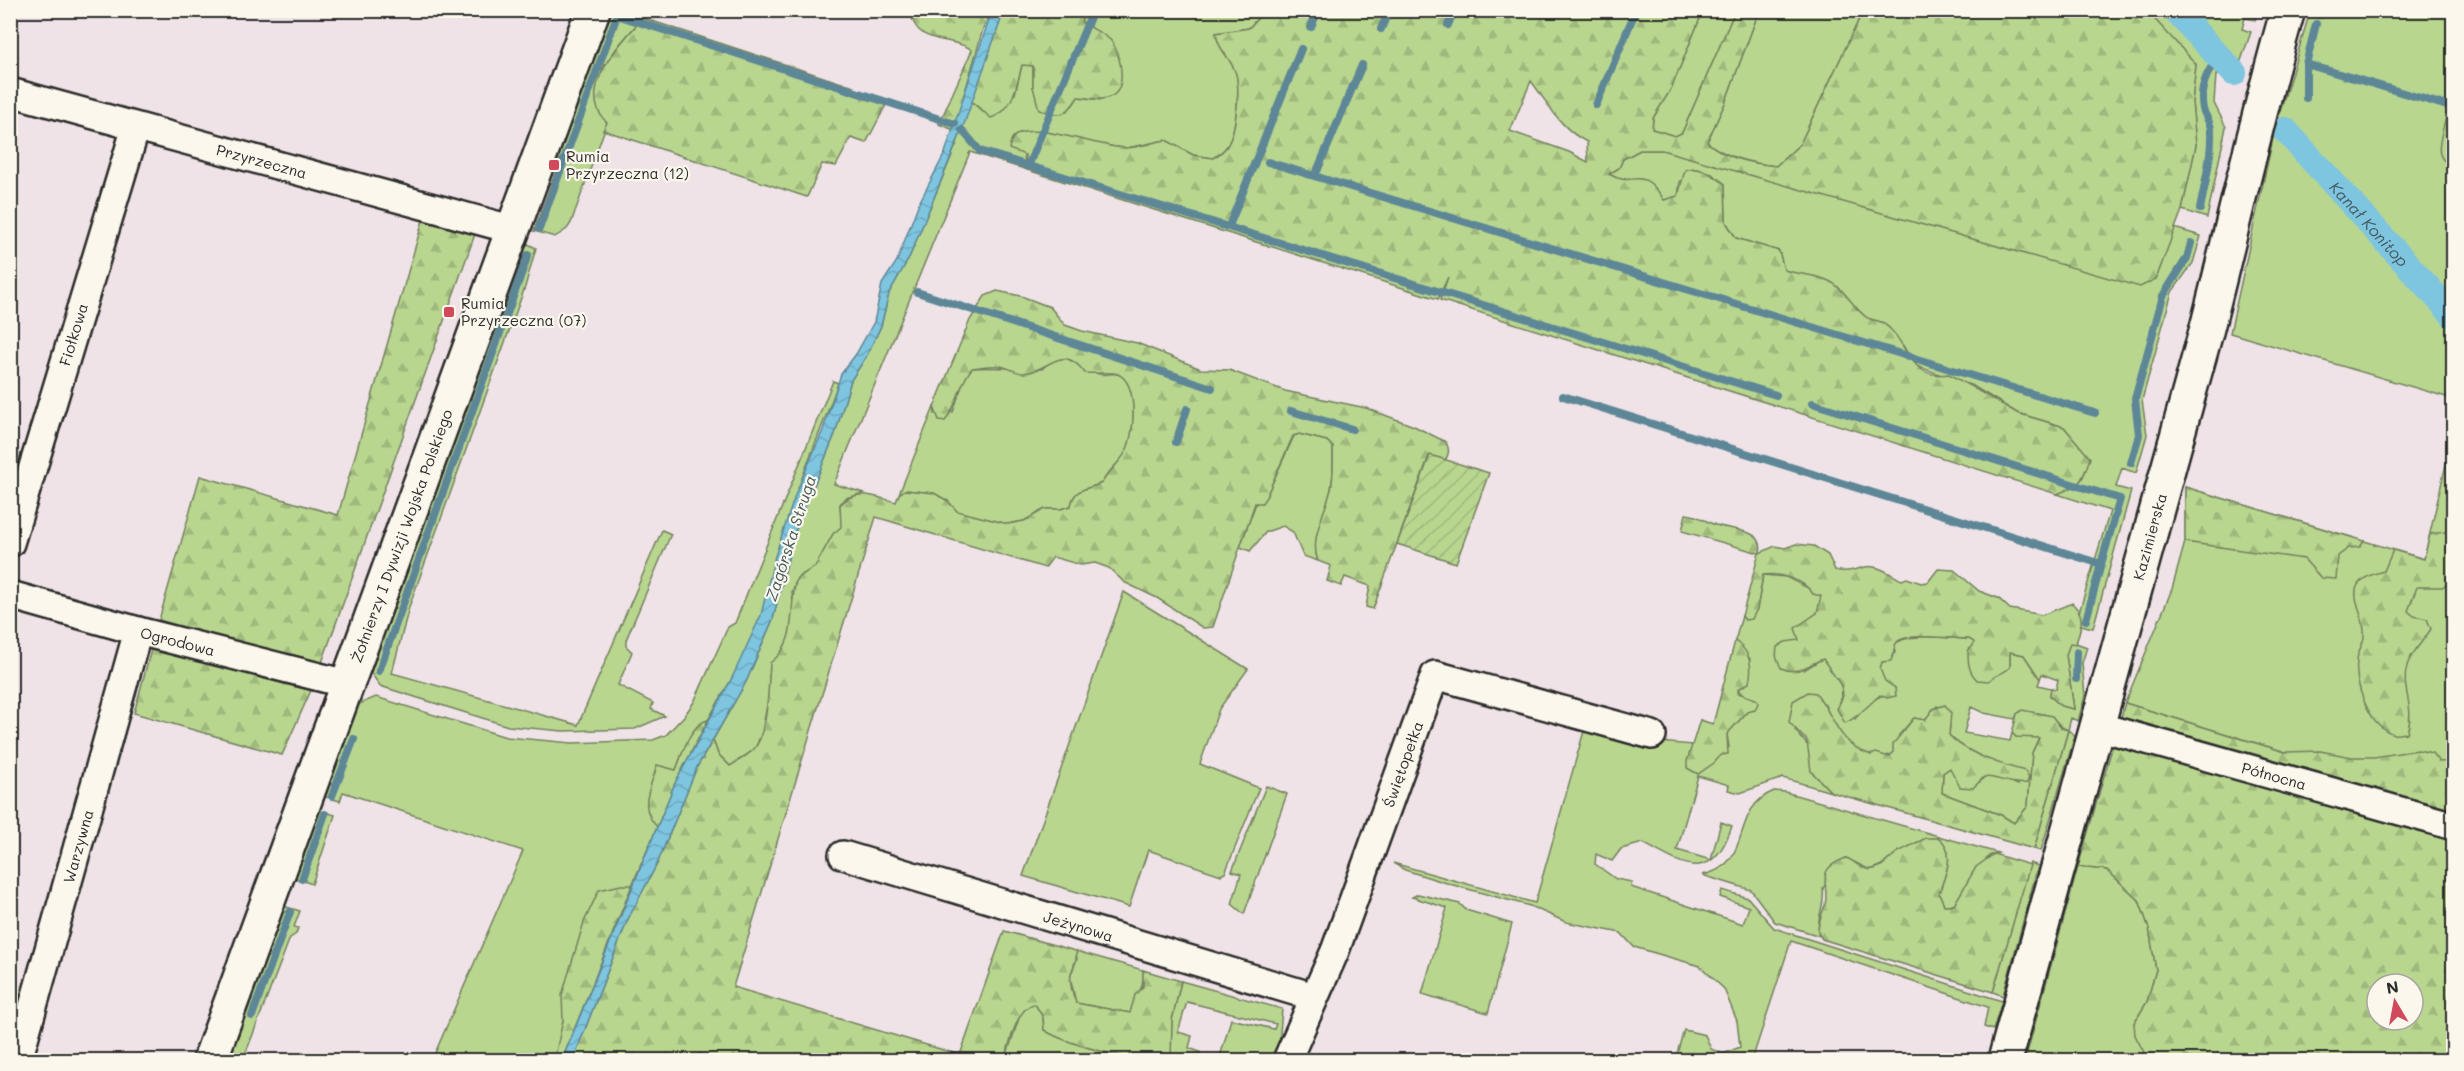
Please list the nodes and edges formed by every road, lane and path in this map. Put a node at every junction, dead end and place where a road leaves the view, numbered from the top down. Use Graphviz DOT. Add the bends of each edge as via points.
graph roads {
  1 [pos="593,10"];
  2 [pos="2288,10"];
  3 [pos="10,92"];
  4 [pos="136,127"];
  5 [pos="514,231"];
  6 [pos="10,543"];
  7 [pos="10,595"];
  8 [pos="138,631"];
  9 [pos="347,684"];
  10 [pos="2097,726"];
  11 [pos="1652,735"];
  12 [pos="2454,826"];
  13 [pos="843,855"];
  14 [pos="1314,998"];
  15 [pos="18,1060"];
  16 [pos="210,1060"];
  17 [pos="1288,1060"];
  18 [pos="2005,1060"];
  1 -- 5 [label="street, Żołnierzy I Dywizji Wojska Polskiego"];
  2 -- 10 [label="street, Kazimierska" via="2254,128 2239,206 2207,328"];
  3 -- 4 [label="street, Przyrzeczna"];
  4 -- 5 [label="street, Przyrzeczna"];
  4 -- 6 [label="street, Fiołkowa"];
  5 -- 9 [label="street, Żołnierzy I Dywizji Wojska Polskiego"];
  7 -- 8 [label="street, Ogrodowa"];
  8 -- 9 [label="street, Ogrodowa"];
  8 -- 15 [label="street, Warzywna"];
  9 -- 16 [label="street, Żołnierzy I Dywizji Wojska Polskiego"];
  10 -- 12 [label="street, Północna"];
  10 -- 18 [label="street, Kazimierska"];
  11 -- 14 [label="street, Świętopełka" via="1435,675 1335,951"];
  13 -- 14 [label="street, Jeżynowa"];
  14 -- 17 [label="street, Świętopełka"];
}
